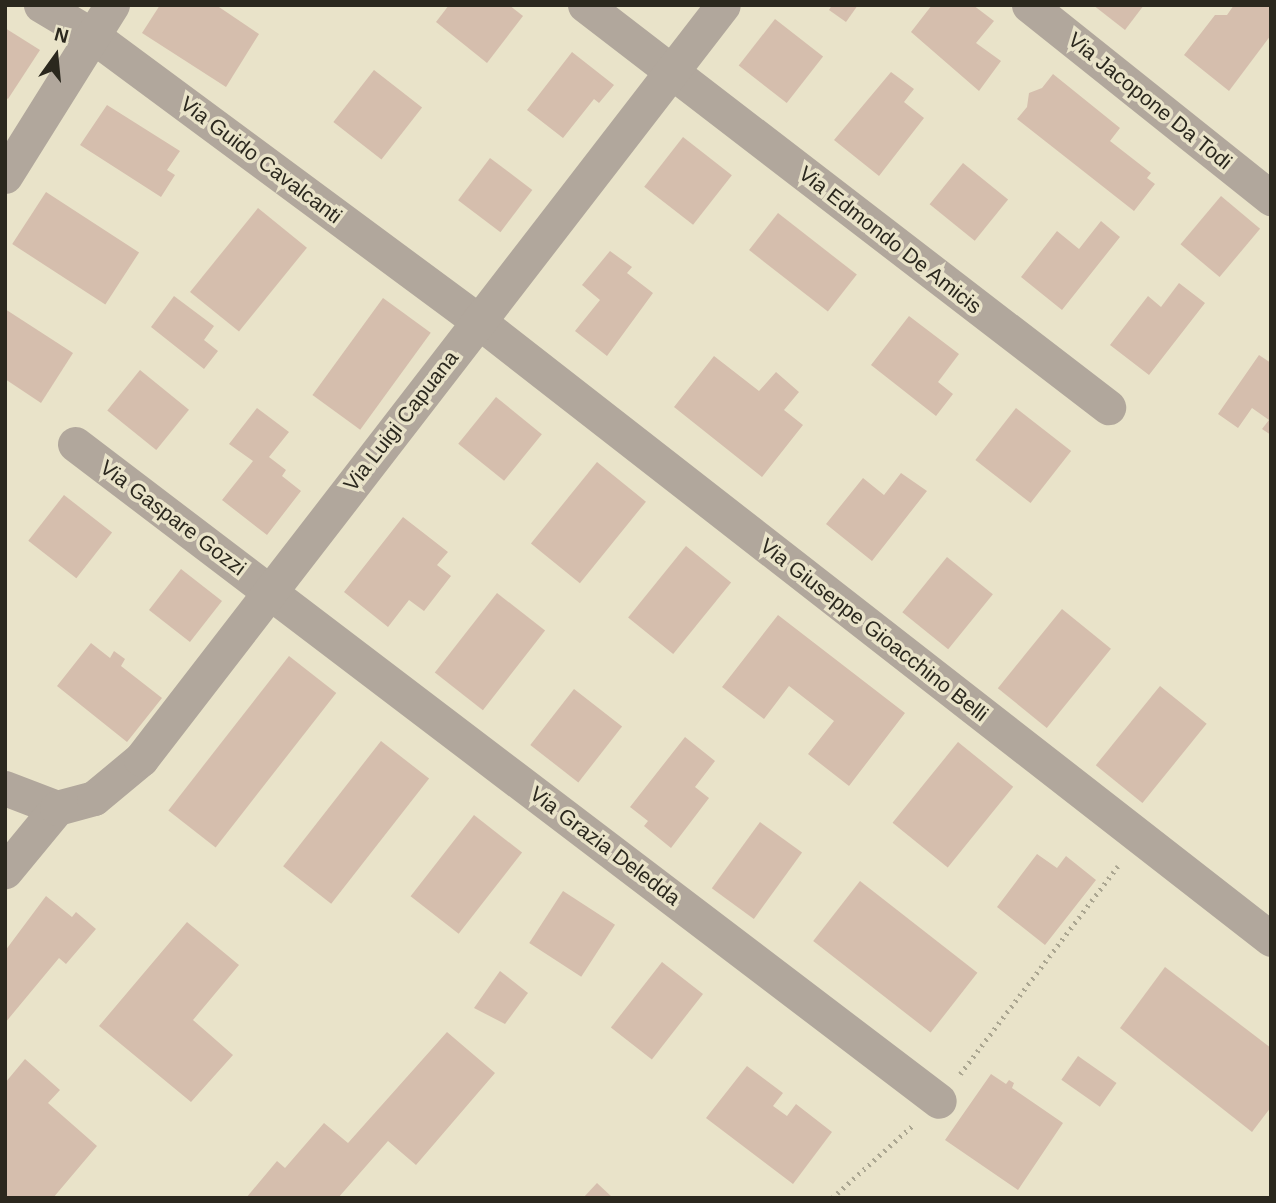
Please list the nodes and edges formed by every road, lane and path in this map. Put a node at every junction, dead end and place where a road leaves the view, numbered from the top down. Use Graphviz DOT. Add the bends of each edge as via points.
graph roads {
  1 [pos="41,5"];
  2 [pos="112,5"];
  3 [pos="584,5"];
  4 [pos="723,5"];
  5 [pos="1029,5"];
  6 [pos="93,36"];
  7 [pos="671,72"];
  8 [pos="5,176"];
  9 [pos="1271,198"];
  10 [pos="478,321"];
  11 [pos="1108,407"];
  12 [pos="75,444"];
  13 [pos="270,592"];
  14 [pos="5,788"];
  15 [pos="57,808"];
  16 [pos="1140,837"];
  17 [pos="5,871"];
  18 [pos="1271,939"];
  19 [pos="939,1101"];
  20 [pos="832,1198"];
  1 -- 6 [label="street, Via Guido Cavalcanti"];
  2 -- 6 [label="street"];
  3 -- 7 [label="street, Via Edmondo De Amicis"];
  4 -- 7 [label="street, Via Luigi Capuana"];
  5 -- 9 [label="street, Via Jacopone Da Todi"];
  6 -- 8 [label="street"];
  6 -- 10 [label="street, Via Guido Cavalcanti"];
  7 -- 10 [label="street, Via Luigi Capuana"];
  7 -- 11 [label="street, Via Edmondo De Amicis"];
  10 -- 13 [label="street, Via Luigi Capuana"];
  10 -- 16 [label="street, Via Giuseppe Gioacchino Belli"];
  12 -- 13 [label="street, Via Gaspare Gozzi"];
  13 -- 15 [label="street, Via Luigi Capuana" via="141,759 94,797"];
  13 -- 19 [label="street, Via Grazia Deledda"];
  14 -- 15 [label="street"];
  15 -- 17 [label="street"];
  16 -- 18 [label="street, Via Giuseppe Gioacchino Belli"];
  16 -- 19 [label="path"];
  19 -- 20 [label="path"];
}
